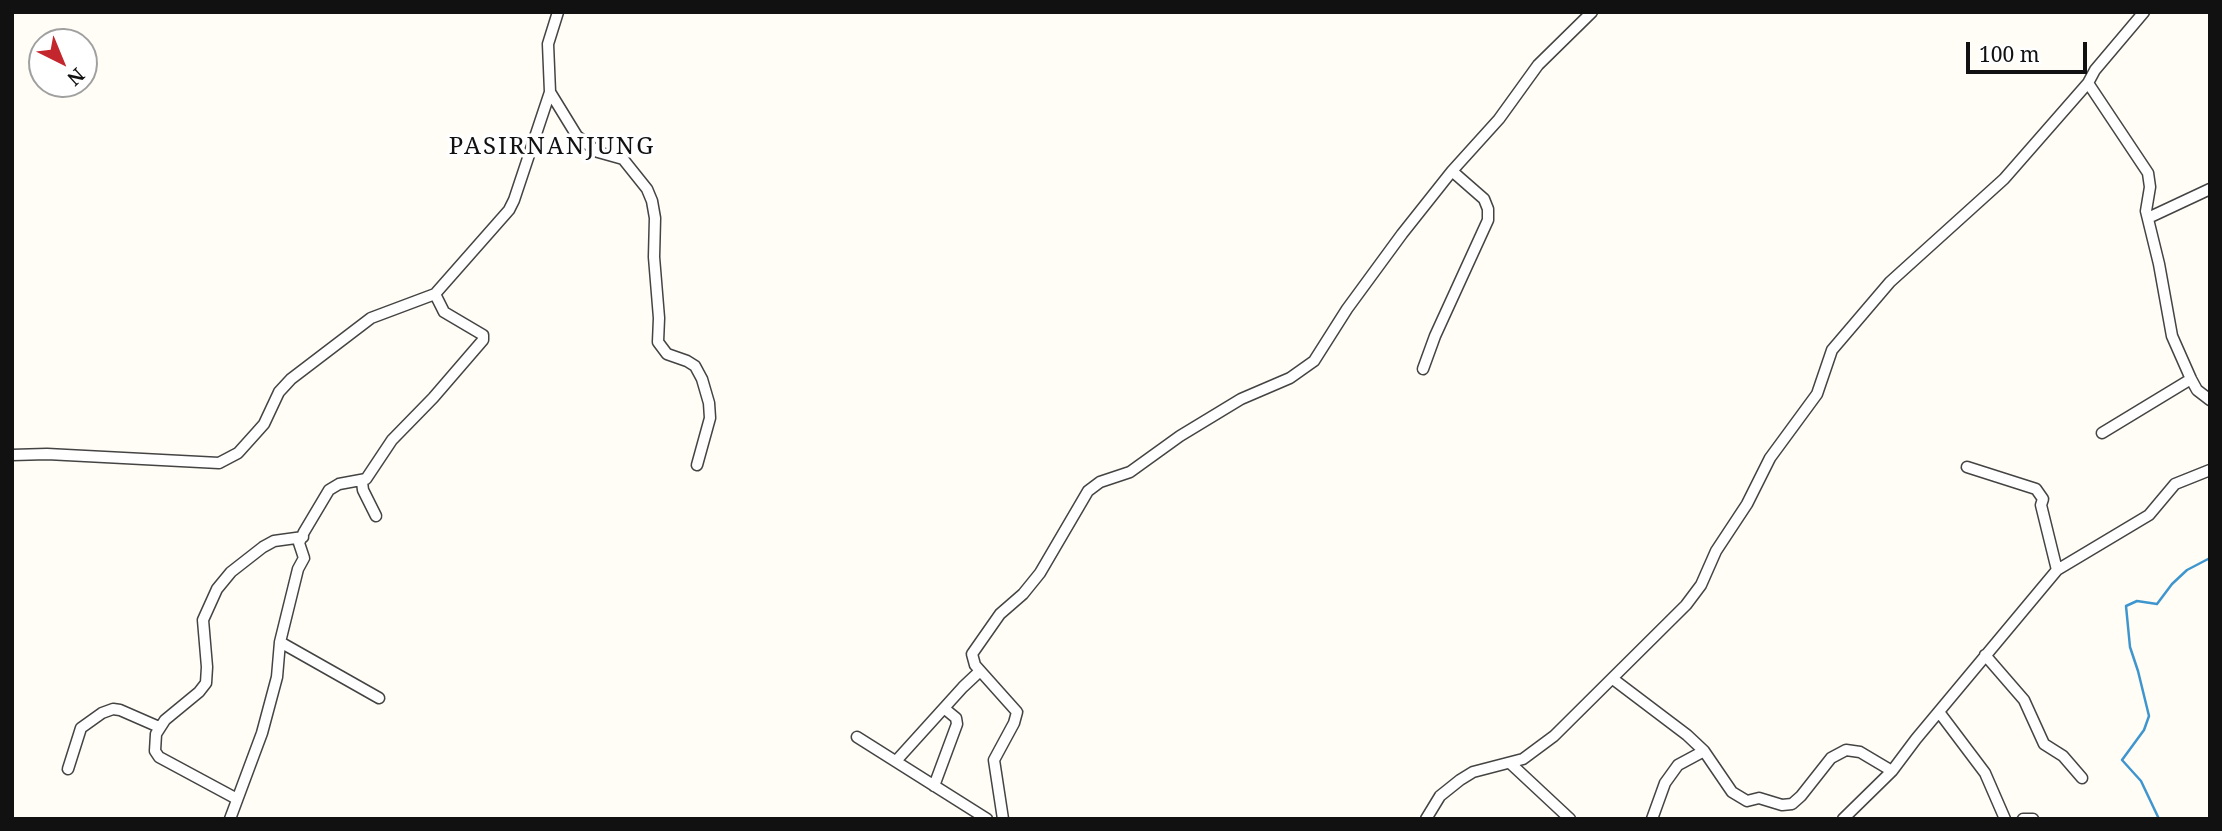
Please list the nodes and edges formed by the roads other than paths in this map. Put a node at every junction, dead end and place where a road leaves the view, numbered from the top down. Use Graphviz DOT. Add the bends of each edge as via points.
graph roads {
  1 [pos="558,12"];
  2 [pos="1592,12"];
  3 [pos="2144,12"];
  4 [pos="2088,83"];
  5 [pos="550,92"];
  6 [pos="1452,171"];
  7 [pos="2210,188"];
  8 [pos="2148,218"];
  9 [pos="435,294"];
  10 [pos="1423,369"];
  11 [pos="2191,379"];
  12 [pos="2210,400"];
  13 [pos="2102,433"];
  14 [pos="15,457"];
  15 [pos="697,465"];
  16 [pos="1967,467"];
  17 [pos="2210,470"];
  18 [pos="362,482"];
  19 [pos="376,516"];
  20 [pos="303,537"];
  21 [pos="2057,570"];
  22 [pos="280,642"];
  23 [pos="1985,655"];
  24 [pos="980,671"];
  25 [pos="1613,679"];
  26 [pos="379,698"];
  27 [pos="945,709"];
  28 [pos="1938,712"];
  29 [pos="159,727"];
  30 [pos="858,737"];
  31 [pos="1704,751"];
  32 [pos="896,761"];
  33 [pos="1510,763"];
  34 [pos="68,769"];
  35 [pos="1892,771"];
  36 [pos="2082,778"];
  37 [pos="934,786"];
  38 [pos="237,799"];
  39 [pos="230,819"];
  40 [pos="987,819"];
  41 [pos="1003,819"];
  42 [pos="1426,819"];
  43 [pos="1570,819"];
  44 [pos="1652,819"];
  45 [pos="1843,819"];
  46 [pos="2005,819"];
  47 [pos="2023,819"];
  48 [pos="2033,819"];
  1 -- 5 [label="street" via="548,44"];
  2 -- 6 [label="street" via="1538,65 1499,119"];
  3 -- 4 [label="street"];
  4 -- 8 [label="street" via="2148,173"];
  4 -- 25 [label="street" via="2004,179 1890,282 1832,350 1817,394 1770,458 1696,593"];
  5 -- 9 [label="street" via="509,210"];
  5 -- 15 [label="street" via="577,136 598,152 623,159 652,201 658,342 667,354 695,366 709,403 710,418"];
  6 -- 10 [label="street" via="1484,199 1488,220 1434,335"];
  6 -- 24 [label="street" via="1314,361 1290,378 1241,399 1130,472 1092,487 1040,573 973,649 972,659"];
  7 -- 8 [label="street"];
  8 -- 11 [label="street" via="2172,336"];
  9 -- 14 [label="street" via="370,318 291,379 279,392 264,424 238,453 219,463"];
  9 -- 18 [label="street" via="444,312 483,335 483,340 392,440"];
  11 -- 12 [label="street"];
  11 -- 13 [label="street"];
  16 -- 21 [label="street" via="2036,489 2043,499"];
  17 -- 21 [label="street" via="2175,484 2149,514"];
  18 -- 19 [label="street"];
  18 -- 20 [label="street" via="329,490"];
  20 -- 22 [label="street" via="299,543 304,558"];
  20 -- 29 [label="street" via="263,547 231,572 218,589 203,620 205,683"];
  21 -- 23 [label="street"];
  22 -- 26 [label="street"];
  22 -- 38 [label="street" via="262,733"];
  23 -- 28 [label="street"];
  23 -- 36 [label="street" via="2024,701 2044,744 2063,755"];
  24 -- 27 [label="street"];
  24 -- 41 [label="street" via="1017,712 994,760"];
  25 -- 31 [label="street"];
  25 -- 33 [label="street" via="1554,736"];
  27 -- 32 [label="street"];
  27 -- 37 [label="street" via="957,724"];
  28 -- 35 [label="street"];
  28 -- 46 [label="street" via="1985,773"];
  29 -- 34 [label="street" via="120,710 102,713 81,727"];
  29 -- 38 [label="street" via="155,747 159,757"];
  30 -- 32 [label="street"];
  31 -- 35 [label="street" via="1732,792 1747,801 1759,798 1782,805 1797,801 1831,758 1846,750 1860,752"];
  31 -- 44 [label="street" via="1678,765 1665,783"];
  32 -- 37 [label="street"];
  33 -- 42 [label="street" via="1460,780 1440,796"];
  33 -- 43 [label="street"];
  35 -- 45 [label="street"];
  37 -- 40 [label="street"];
  38 -- 39 [label="street"];
  47 -- 48 [label="street"];
}
